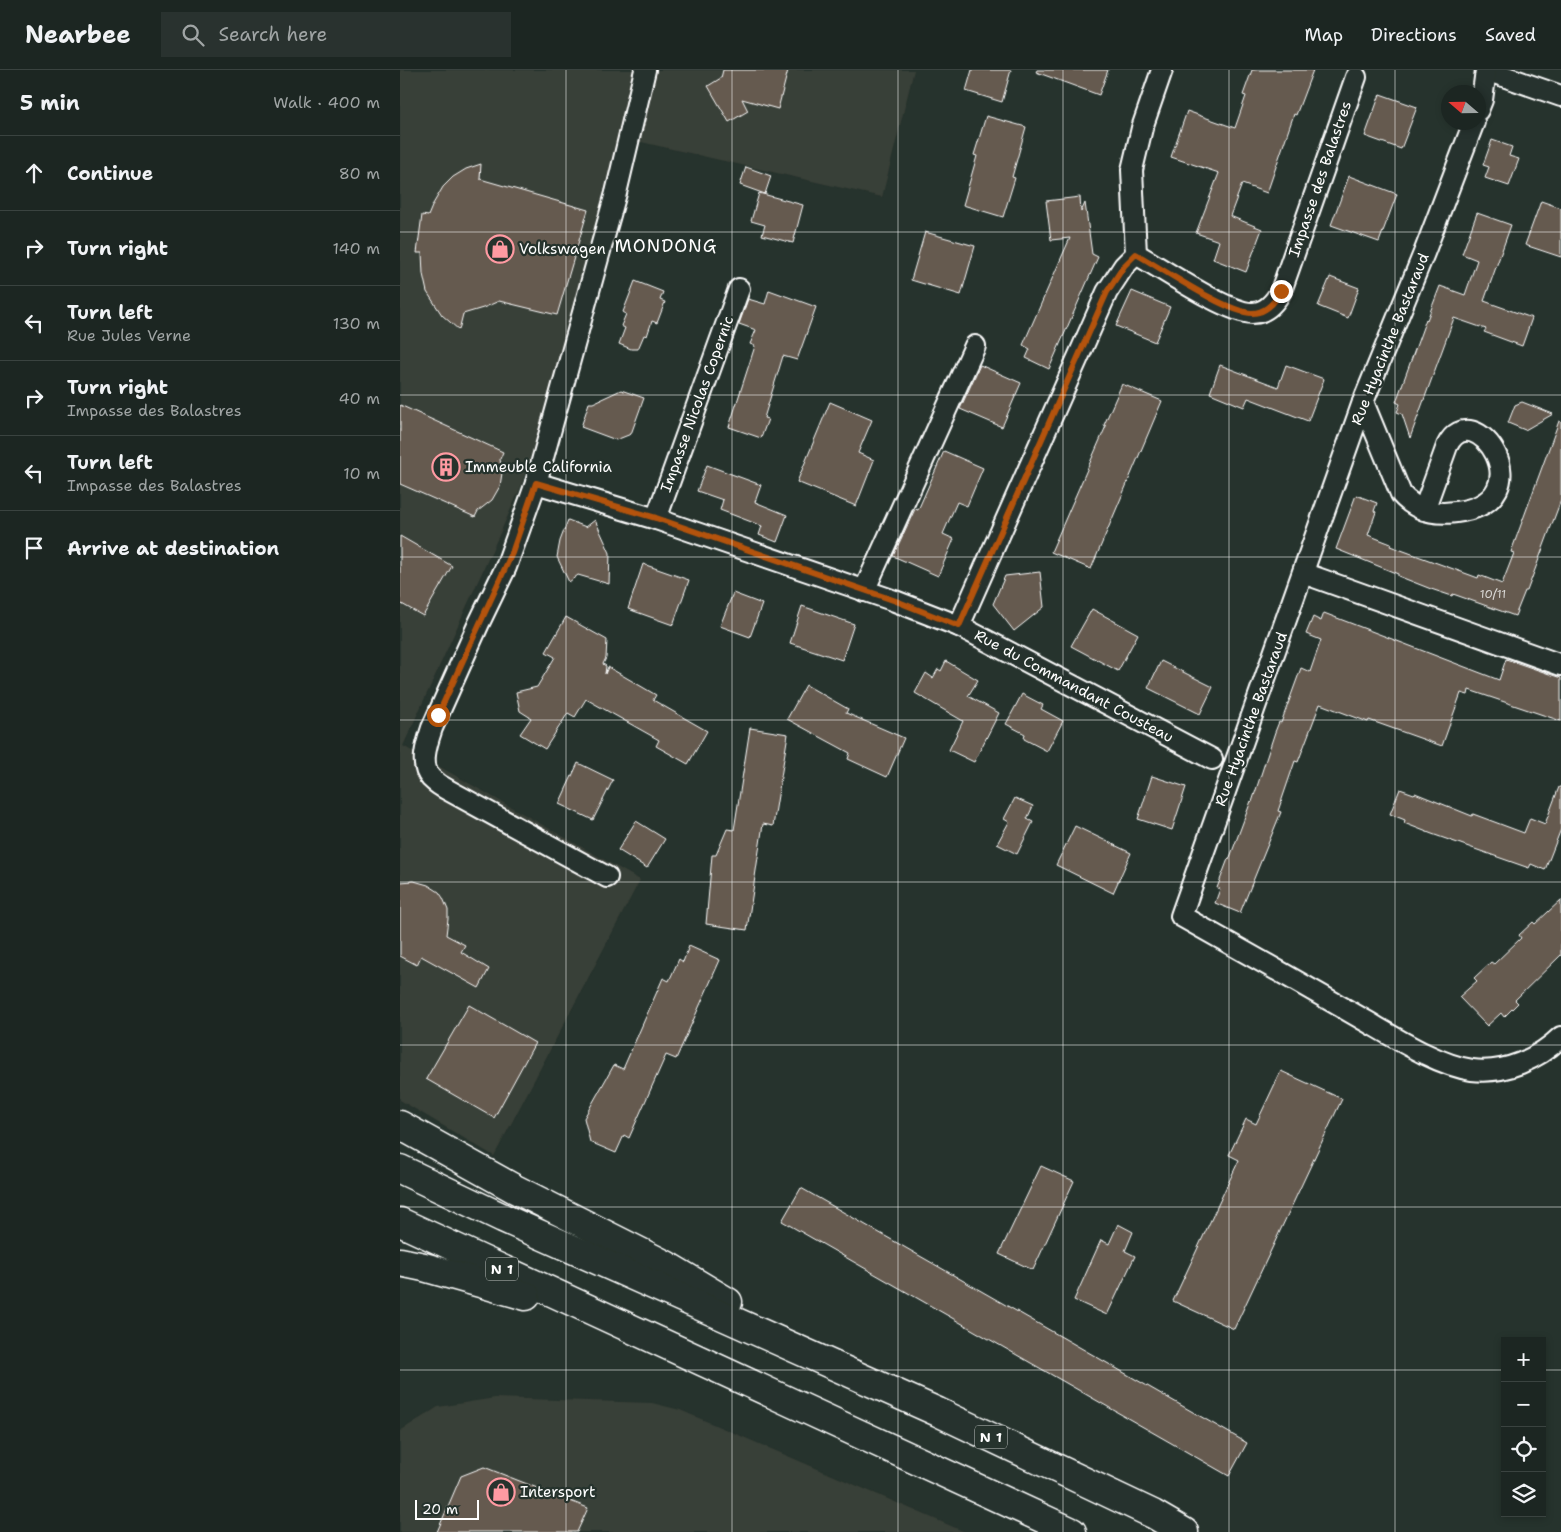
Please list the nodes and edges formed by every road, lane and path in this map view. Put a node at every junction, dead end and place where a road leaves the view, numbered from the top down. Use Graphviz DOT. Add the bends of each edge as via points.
graph roads {
  1 [pos="645,70"];
  2 [pos="1162,70"];
  3 [pos="1486,70"];
  4 [pos="1356,77"];
  5 [pos="1484,85"];
  6 [pos="1561,96"];
  7 [pos="1471,130"];
  8 [pos="1136,254"];
  9 [pos="739,289"];
  10 [pos="975,346"];
  11 [pos="1363,402"];
  12 [pos="536,483"];
  13 [pos="1424,510"];
  14 [pos="656,518"];
  15 [pos="1303,573"];
  16 [pos="864,591"];
  17 [pos="959,626"];
  18 [pos="1561,665"];
  19 [pos="1212,759"];
  20 [pos="607,877"];
  21 [pos="1561,1036"];
  22 [pos="400,1125"];
  23 [pos="400,1169"];
  24 [pos="400,1222"];
  25 [pos="400,1262"];
  26 [pos="603,1317"];
  27 [pos="795,1348"];
  28 [pos="1072,1532"];
  29 [pos="1184,1532"];
  1 -- 12 [label="street" via="616,192"];
  2 -- 8 [label="street" via="1132,170"];
  3 -- 5 [label="street"];
  3 -- 6 [label="street"];
  4 -- 8 [label="street, Impasse des Balastres" via="1281,291 1270,306 1262,312 1240,310 1215,300"];
  7 -- 11 [label="street, Rue Hyacinthe Bastaraud"];
  8 -- 17 [label="street" via="1107,292"];
  9 -- 14 [label="street, Impasse Nicolas Copernic"];
  10 -- 16 [label="street"];
  11 -- 13 [label="street" via="1401,494 1409,503"];
  11 -- 15 [label="street, Rue Hyacinthe Bastaraud"];
  12 -- 14 [label="street, Rue du Commandant Cousteau"];
  12 -- 20 [label="street" via="506,567 432,728 425,766 432,779 448,790"];
  14 -- 16 [label="street, Rue du Commandant Cousteau"];
  15 -- 18 [label="street"];
  15 -- 21 [label="street, Rue Hyacinthe Bastaraud" via="1181,916 1412,1047 1455,1067 1498,1070 1528,1061"];
  16 -- 17 [label="street, Rue du Commandant Cousteau"];
  17 -- 19 [label="street, Rue du Commandant Cousteau"];
  22 -- 27 [label="highway" via="666,1265 735,1306"];
  23 -- 27 [label="highway, N 1"];
  24 -- 26 [label="highway, N 1"];
  25 -- 26 [label="highway"];
  26 -- 28 [label="highway, N 1"];
  27 -- 29 [label="highway, N 1" via="1051,1464"];
}
